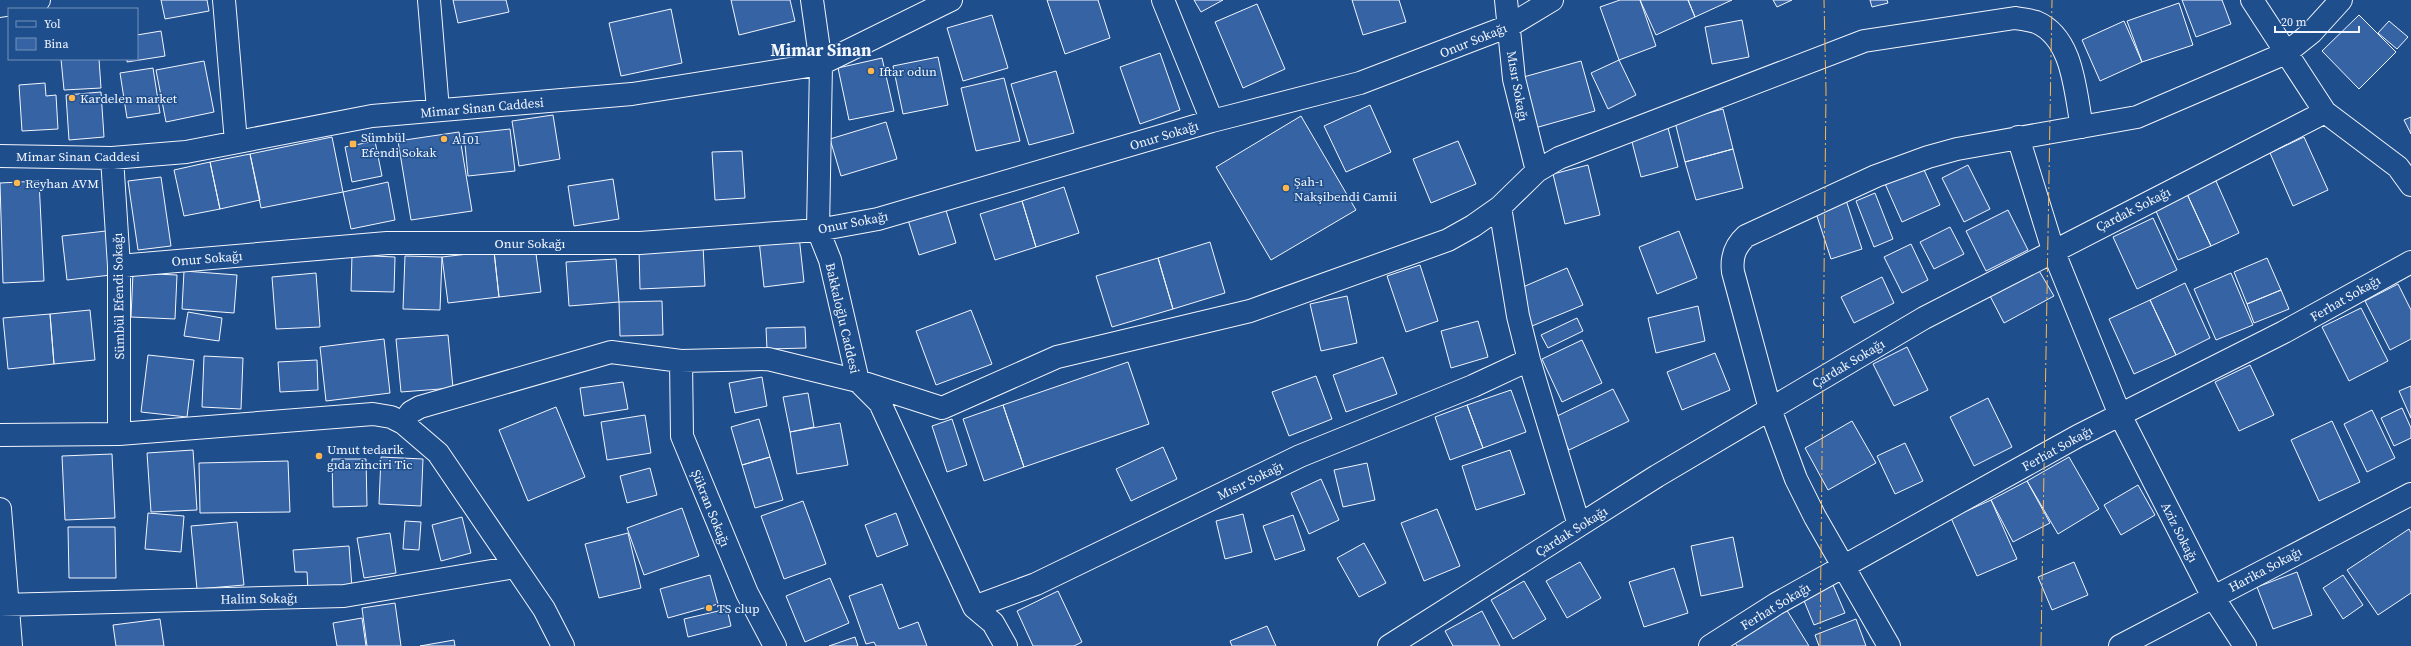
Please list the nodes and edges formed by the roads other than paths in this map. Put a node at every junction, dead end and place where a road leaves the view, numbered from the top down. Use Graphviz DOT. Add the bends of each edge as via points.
graph roads {
  1 [pos="38,0"];
  2 [pos="224,0"];
  3 [pos="429,0"];
  4 [pos="812,0"];
  5 [pos="951,0"];
  6 [pos="1163,0"];
  7 [pos="1506,0"];
  8 [pos="1552,0"];
  9 [pos="2252,0"];
  10 [pos="2341,0"];
  11 [pos="0,6"];
  12 [pos="1509,26"];
  13 [pos="2286,53"];
  14 [pos="821,64"];
  15 [pos="438,110"];
  16 [pos="2325,112"];
  17 [pos="1212,120"];
  18 [pos="2082,127"];
  19 [pos="2018,138"];
  20 [pos="236,142"];
  21 [pos="0,156"];
  22 [pos="112,158"];
  23 [pos="1538,171"];
  24 [pos="2411,185"];
  25 [pos="1500,207"];
  26 [pos="818,230"];
  27 [pos="2053,250"];
  28 [pos="2411,262"];
  29 [pos="119,266"];
  30 [pos="1529,360"];
  31 [pos="681,361"];
  32 [pos="858,381"];
  33 [pos="1770,409"];
  34 [pos="2120,415"];
  35 [pos="404,423"];
  36 [pos="0,434"];
  37 [pos="119,434"];
  38 [pos="2411,494"];
  39 [pos="0,509"];
  40 [pos="1580,525"];
  41 [pos="1844,566"];
  42 [pos="515,567"];
  43 [pos="2213,597"];
  44 [pos="4,605"];
  45 [pos="974,607"];
  46 [pos="11,646"];
  47 [pos="562,646"];
  48 [pos="775,646"];
  49 [pos="1006,646"];
  50 [pos="1388,646"];
  51 [pos="1710,646"];
  52 [pos="1889,646"];
  53 [pos="2120,646"];
  54 [pos="2245,646"];
  1 -- 11 [label="street"];
  2 -- 20 [label="street"];
  3 -- 15 [label="street"];
  4 -- 14 [label="street, Bakkaloğlu Caddesi"];
  5 -- 14 [label="street, Mimar Sinan Caddesi"];
  6 -- 17 [label="street"];
  7 -- 12 [label="street, Mısır Sokağı"];
  8 -- 12 [label="street, Onur Sokağı"];
  9 -- 13 [label="street"];
  10 -- 13 [label="street" via="2311,33"];
  12 -- 17 [label="street, Onur Sokağı" via="1360,83"];
  12 -- 23 [label="street, Mısır Sokağı" via="1514,79"];
  13 -- 16 [label="street"];
  13 -- 18 [label="street" via="2137,117"];
  14 -- 15 [label="street, Mimar Sinan Caddesi" via="632,94"];
  14 -- 26 [label="street, Bakkaloğlu Caddesi"];
  15 -- 20 [label="street, Mimar Sinan Caddesi" via="372,116"];
  16 -- 24 [label="street" via="2398,167"];
  16 -- 27 [label="street, Çardak Sokağı"];
  17 -- 26 [label="street, Onur Sokağı" via="878,219"];
  18 -- 19 [label="street"];
  18 -- 23 [label="street" via="2068,60 2062,44 2049,30 2036,22 2015,18 1864,41 1559,158"];
  19 -- 27 [label="street, Aziz Sokağı"];
  19 -- 33 [label="street" via="1957,149 1900,166 1740,241 1732,256 1733,272"];
  20 -- 22 [label="street, Mimar Sinan Caddesi" via="186,152"];
  21 -- 22 [label="street, Mimar Sinan Caddesi"];
  22 -- 29 [label="street, Sümbül Efendi Sokağı"];
  23 -- 25 [label="street"];
  25 -- 30 [label="street" via="1518,316"];
  25 -- 32 [label="street" via="1448,240 1250,311 1058,357 942,408"];
  26 -- 29 [label="street, Onur Sokağı" via="640,243 387,243"];
  26 -- 32 [label="street, Bakkaloğlu Caddesi" via="830,260"];
  27 -- 33 [label="street, Çardak Sokağı" via="1924,318"];
  27 -- 34 [label="street, Aziz Sokağı"];
  28 -- 34 [label="street, Ferhat Sokağı" via="2284,332"];
  29 -- 37 [label="street, Sümbül Efendi Sokağı"];
  30 -- 40 [label="street"];
  30 -- 45 [label="street, Mısır Sokağı" via="1473,386 1300,456 1036,584"];
  31 -- 32 [label="street" via="768,359"];
  31 -- 35 [label="street" via="611,352 420,407 411,412"];
  31 -- 48 [label="street, Şükran Sokağı" via="682,436 747,593"];
  32 -- 45 [label="street, Bakkaloğlu Caddesi" via="880,404"];
  33 -- 40 [label="street, Çardak Sokağı"];
  33 -- 41 [label="street" via="1796,479"];
  34 -- 41 [label="street, Ferhat Sokağı"];
  34 -- 43 [label="street, Aziz Sokağı"];
  35 -- 37 [label="street" via="391,417 373,414"];
  35 -- 42 [label="street" via="438,453"];
  36 -- 37 [label="street"];
  38 -- 43 [label="street, Harika Sokağı"];
  39 -- 44 [label="street"];
  40 -- 50 [label="street, Çardak Sokağı"];
  41 -- 51 [label="street, Ferhat Sokağı" via="1776,604"];
  41 -- 52 [label="street"];
  42 -- 44 [label="street, Halim Sokağı" via="344,596"];
  42 -- 47 [label="street" via="544,609"];
  43 -- 53 [label="street, Harika Sokağı"];
  43 -- 54 [label="street, Aziz Sokağı"];
  44 -- 46 [label="street"];
  45 -- 49 [label="street, Bakkaloğlu Caddesi" via="993,623"];
}
